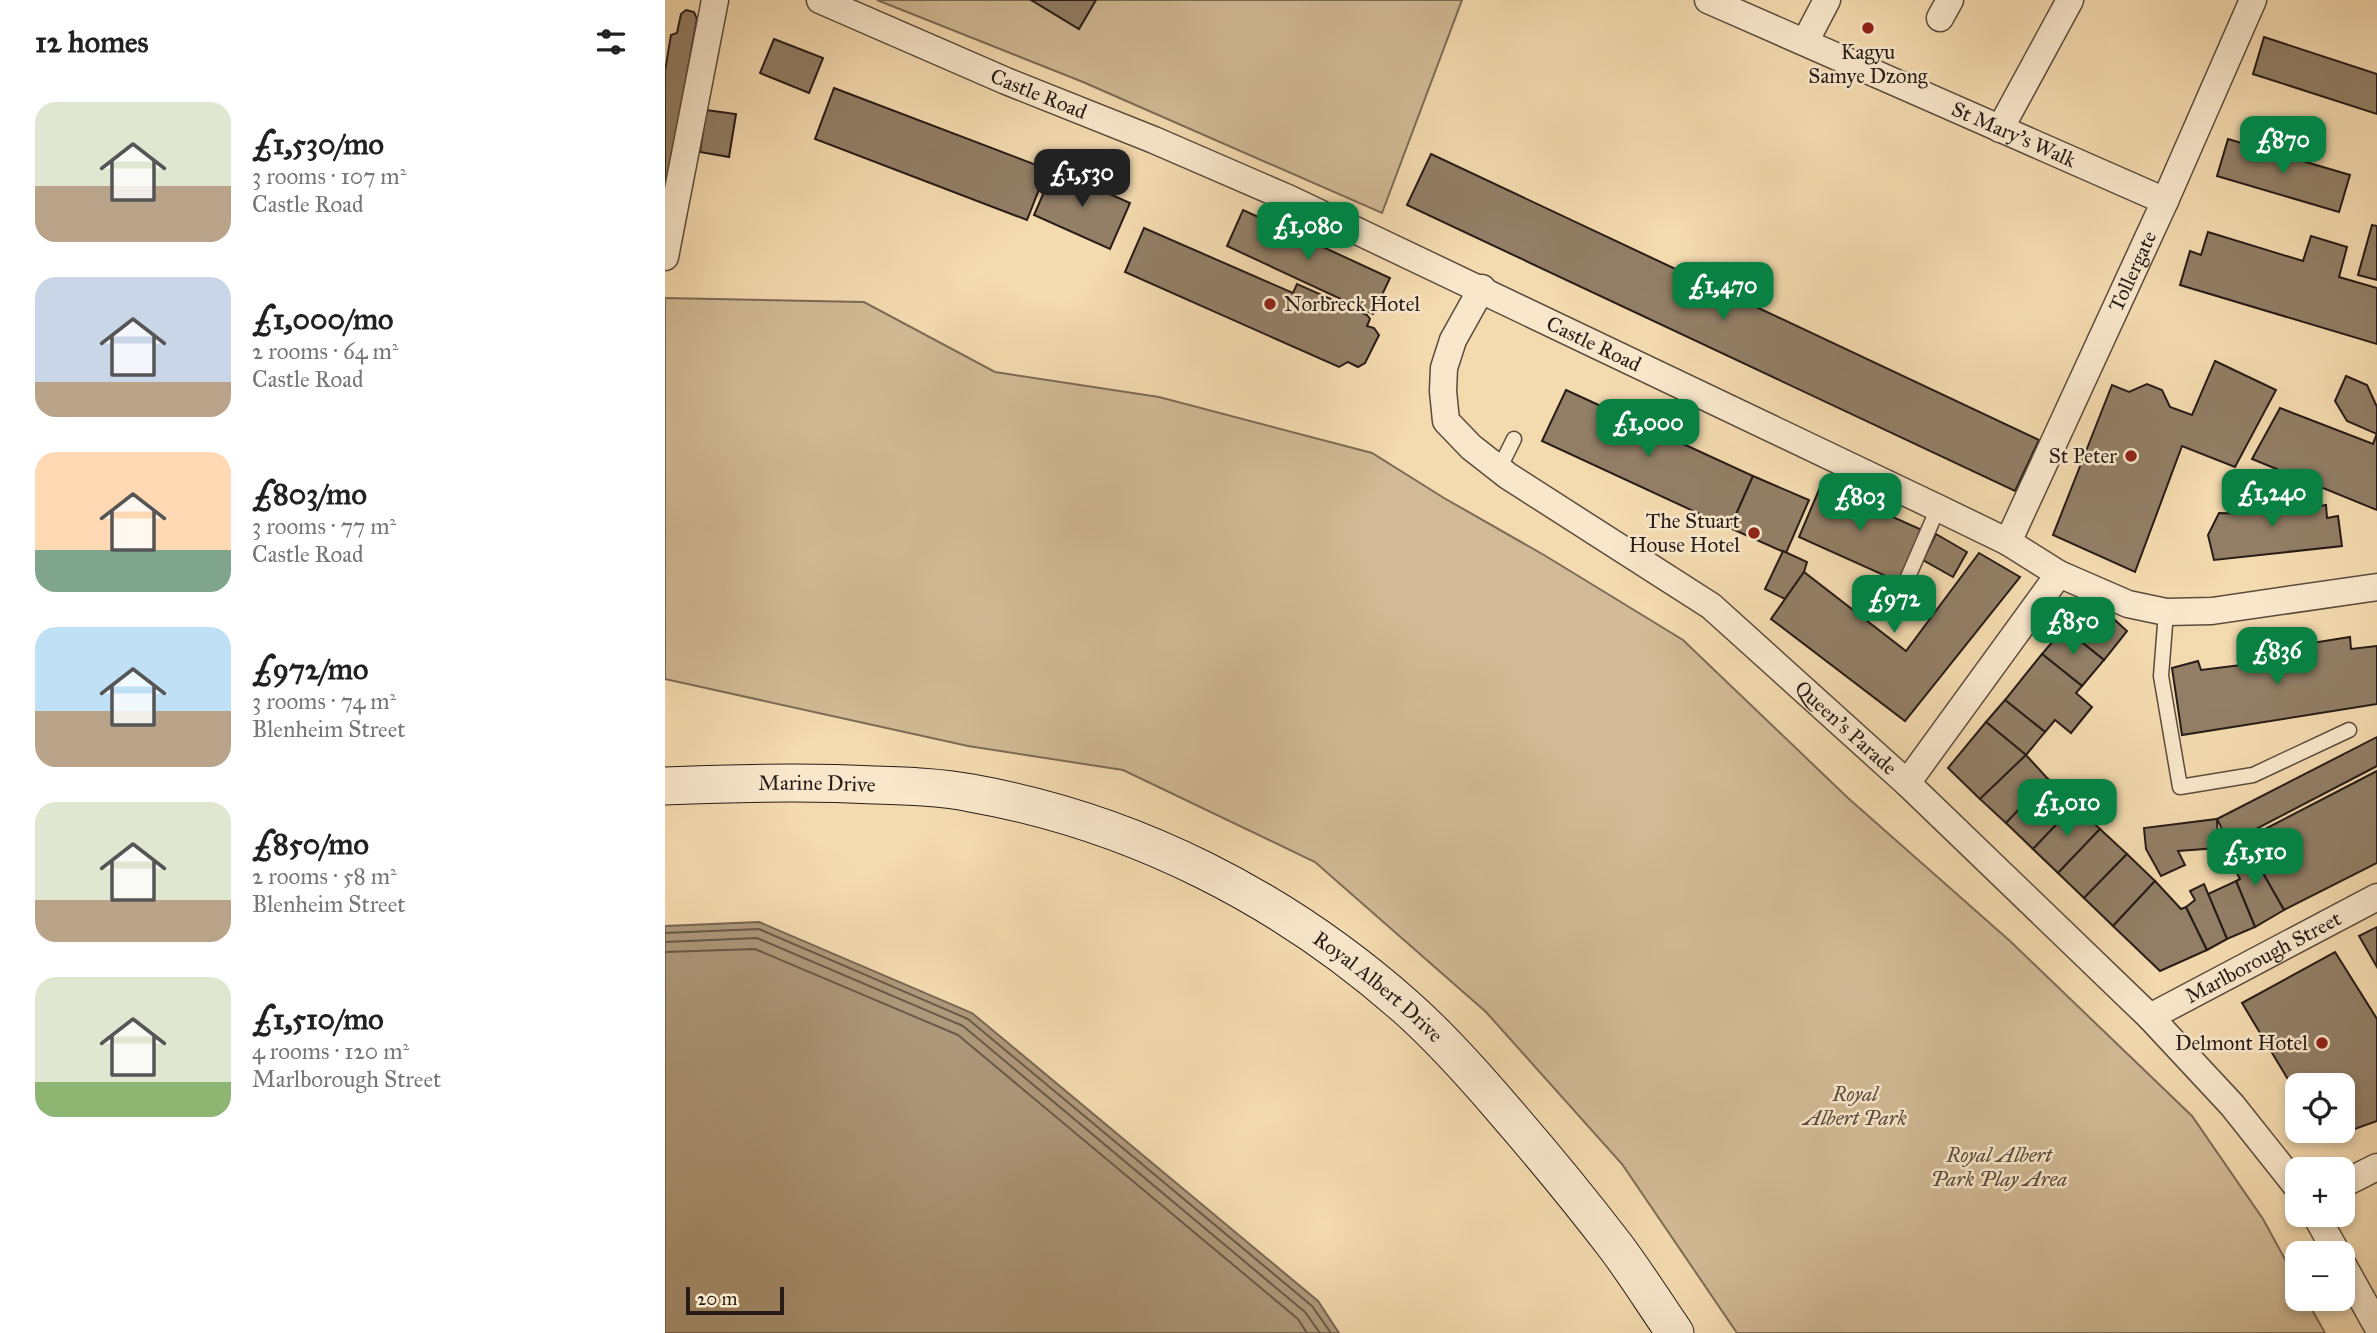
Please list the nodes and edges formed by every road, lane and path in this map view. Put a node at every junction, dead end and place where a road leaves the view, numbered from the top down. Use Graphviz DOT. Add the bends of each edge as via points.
graph roads {
  1 [pos="715,0"];
  2 [pos="820,0"];
  3 [pos="1708,0"];
  4 [pos="1827,0"];
  5 [pos="2070,0"];
  6 [pos="2253,0"];
  7 [pos="1805,42"];
  8 [pos="2000,129"];
  9 [pos="2165,201"];
  10 [pos="665,257"];
  11 [pos="1482,288"];
  12 [pos="1514,439"];
  13 [pos="1499,469"];
  14 [pos="1938,508"];
  15 [pos="2008,542"];
  16 [pos="2059,574"];
  17 [pos="2377,587"];
  18 [pos="1895,607"];
  19 [pos="2166,612"];
  20 [pos="2349,730"];
  21 [pos="1907,783"];
  22 [pos="665,786"];
  23 [pos="970,793"];
  24 [pos="2377,897"];
  25 [pos="2150,1017"];
  26 [pos="2377,1167"];
  27 [pos="2285,1172"];
  28 [pos="2355,1178"];
  29 [pos="2355,1287"];
  30 [pos="2377,1326"];
  31 [pos="1675,1333"];
  1 -- 10 [label="street"];
  2 -- 11 [label="street, Castle Road" via="1277,193"];
  3 -- 7 [label="street, St Mary's Walk"];
  4 -- 7 [label="street"];
  5 -- 8 [label="street"];
  6 -- 9 [label="street, Tollergate"];
  7 -- 8 [label="street, St Mary's Walk"];
  8 -- 9 [label="street, St Mary's Walk"];
  9 -- 15 [label="street, Tollergate"];
  11 -- 13 [label="street, Queen's Parade" via="1453,340 1443,391 1446,421"];
  11 -- 14 [label="street, Castle Road"];
  12 -- 13 [label="lane"];
  13 -- 21 [label="street, Queen's Parade" via="1711,606"];
  14 -- 15 [label="street, Castle Road"];
  14 -- 18 [label="lane"];
  15 -- 16 [label="street, Castle Road"];
  16 -- 19 [label="street, Castle Road" via="2127,604"];
  16 -- 21 [label="street"];
  17 -- 19 [label="street, Castle Road" via="2212,611"];
  19 -- 20 [label="lane" via="2161,676 2179,787 2253,775"];
  21 -- 25 [label="street, Queen's Parade"];
  22 -- 23 [label="street, Marine Drive" via="823,782"];
  23 -- 31 [label="street, Royal Albert Drive" via="1052,812 1142,841 1255,897 1338,951 1408,1008 1471,1073 1618,1249"];
  24 -- 25 [label="street, Marlborough Street"];
  25 -- 27 [label="street, Queen's Parade" via="2232,1105"];
  26 -- 28 [label="street"];
  29 -- 30 [label="street"];
}
